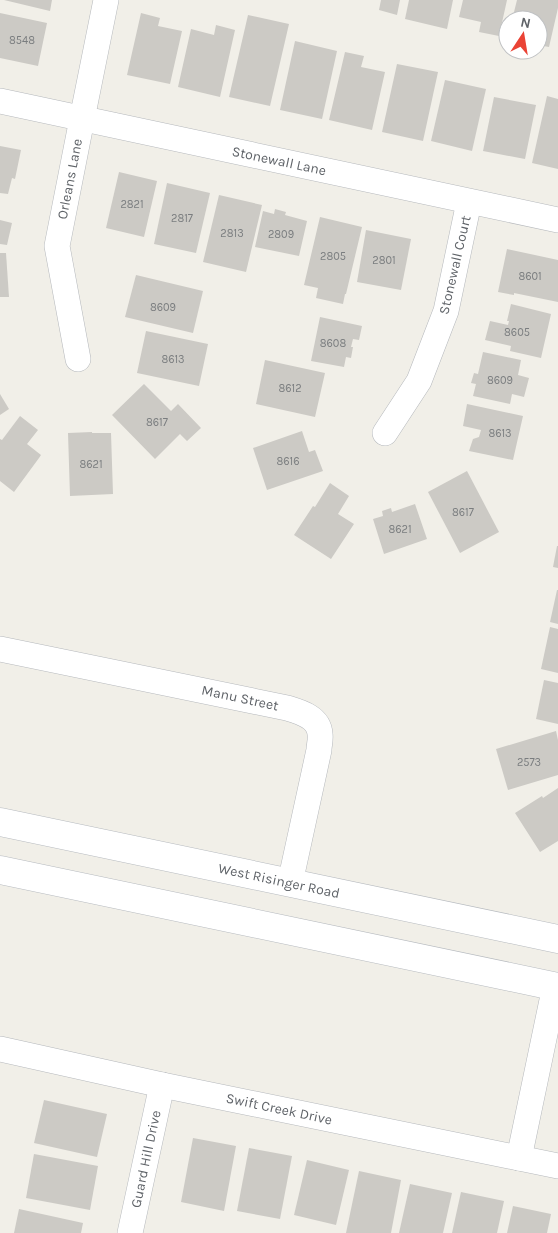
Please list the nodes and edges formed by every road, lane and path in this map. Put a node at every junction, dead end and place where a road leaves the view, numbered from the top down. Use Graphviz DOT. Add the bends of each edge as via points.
graph roads {
  1 [pos="106,0"];
  2 [pos="0,101"];
  3 [pos="82,119"];
  4 [pos="470,202"];
  5 [pos="558,220"];
  6 [pos="78,359"];
  7 [pos="385,433"];
  8 [pos="0,649"];
  9 [pos="0,822"];
  10 [pos="0,870"];
  11 [pos="290,883"];
  12 [pos="558,939"];
  13 [pos="556,986"];
  14 [pos="0,1049"];
  15 [pos="162,1085"];
  16 [pos="519,1158"];
  17 [pos="558,1166"];
  18 [pos="130,1233"];
  1 -- 3 [label="street, Orleans Lane"];
  2 -- 3 [label="street, Stonewall Lane"];
  3 -- 4 [label="street, Stonewall Lane"];
  3 -- 6 [label="street, Orleans Lane" via="58,246"];
  4 -- 5 [label="street, Stonewall Lane"];
  4 -- 7 [label="street, Stonewall Court" via="446,311 419,381"];
  8 -- 11 [label="street, Manu Street" via="287,708 315,721 320,733 319,750"];
  9 -- 11 [label="main road, West Risinger Road"];
  10 -- 13 [label="main road"];
  11 -- 12 [label="main road, West Risinger Road"];
  13 -- 16 [label="street"];
  14 -- 15 [label="street, Swift Creek Drive"];
  15 -- 16 [label="street, Swift Creek Drive"];
  15 -- 18 [label="street, Guard Hill Drive"];
  16 -- 17 [label="street, Swift Creek Drive"];
}
